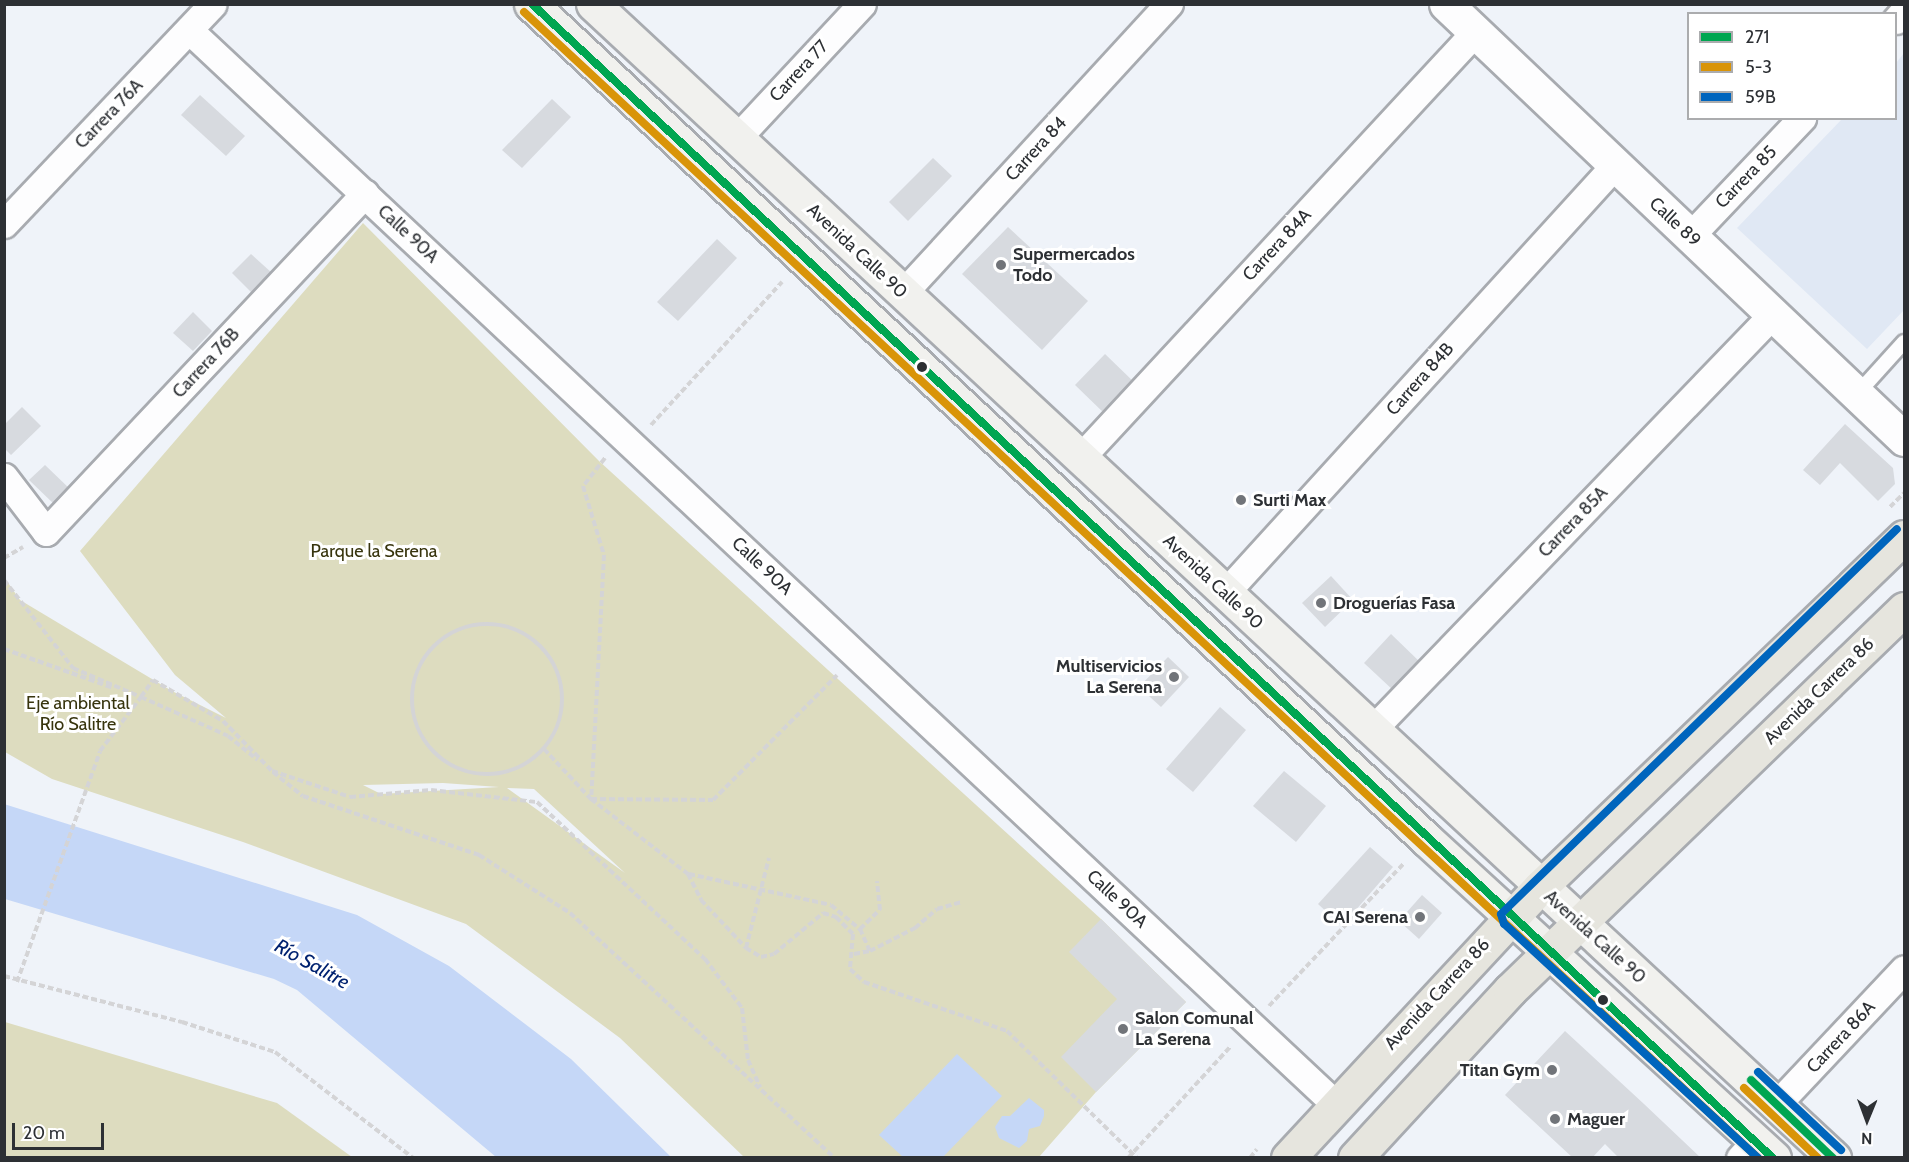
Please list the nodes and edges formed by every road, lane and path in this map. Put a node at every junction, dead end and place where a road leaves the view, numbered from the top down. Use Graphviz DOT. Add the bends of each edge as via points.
graph roads {
  1 [pos="213,4"];
  2 [pos="531,4"];
  3 [pos="593,4"];
  4 [pos="862,4"];
  5 [pos="1169,4"];
  6 [pos="1446,4"];
  7 [pos="189,30"];
  8 [pos="1475,32"];
  9 [pos="1800,120"];
  10 [pos="737,138"];
  11 [pos="1615,165"];
  12 [pos="365,194"];
  13 [pos="4,224"];
  14 [pos="1690,236"];
  15 [pos="786,277"];
  16 [pos="903,293"];
  17 [pos="1773,314"];
  18 [pos="1905,342"];
  19 [pos="1857,394"];
  20 [pos="1905,439"];
  21 [pos="633,445"];
  22 [pos="1080,458"];
  23 [pos="4,477"];
  24 [pos="1905,537"];
  25 [pos="4,580"];
  26 [pos="1225,593"];
  27 [pos="1905,609"];
  28 [pos="4,649"];
  29 [pos="857,656"];
  30 [pos="141,697"];
  31 [pos="1372,730"];
  32 [pos="544,749"];
  33 [pos="591,800"];
  34 [pos="769,858"];
  35 [pos="688,874"];
  36 [pos="877,881"];
  37 [pos="1540,887"];
  38 [pos="758,889"];
  39 [pos="961,902"];
  40 [pos="1511,916"];
  41 [pos="1580,921"];
  42 [pos="860,929"];
  43 [pos="746,948"];
  44 [pos="870,951"];
  45 [pos="1549,951"];
  46 [pos="854,954"];
  47 [pos="1905,969"];
  48 [pos="4,976"];
  49 [pos="17,982"];
  50 [pos="760,1087"];
  51 [pos="1335,1104"];
  52 [pos="1777,1104"];
  53 [pos="1757,1152"];
  54 [pos="413,1158"];
  55 [pos="835,1158"];
  56 [pos="1137,1158"];
  57 [pos="1288,1158"];
  58 [pos="1355,1158"];
  59 [pos="1834,1158"];
  1 -- 7 [label="street, Carrera 76A"];
  2 -- 40 [label="main road"];
  3 -- 10 [label="main road, Avenida Calle 90"];
  4 -- 10 [label="street, Carrera 77"];
  5 -- 16 [label="street, Carrera 84"];
  6 -- 8 [label="street, Calle 89"];
  7 -- 12 [label="street, Calle 90A"];
  7 -- 13 [label="street, Carrera 76A"];
  8 -- 11 [label="street, Calle 89"];
  8 -- 22 [label="street, Carrera 84A"];
  9 -- 14 [label="street, Carrera 85"];
  10 -- 16 [label="main road, Avenida Calle 90"];
  11 -- 14 [label="street, Calle 89"];
  11 -- 26 [label="street, Carrera 84B"];
  12 -- 21 [label="street, Calle 90A"];
  12 -- 23 [label="street, Carrera 76B" via="46,532"];
  14 -- 17 [label="street, Calle 89"];
  15 -- 21 [label="path"];
  16 -- 22 [label="main road, Avenida Calle 90"];
  17 -- 19 [label="street, Calle 89"];
  17 -- 31 [label="street, Carrera 85A"];
  18 -- 19 [label="lane"];
  19 -- 20 [label="street, Calle 89"];
  21 -- 29 [label="street, Calle 90A"];
  21 -- 33 [label="path" via="599,461 583,486 604,555"];
  22 -- 26 [label="main road, Avenida Calle 90"];
  24 -- 37 [label="main road, Avenida Carrera 86"];
  25 -- 30 [label="path" via="74,668"];
  26 -- 31 [label="main road, Avenida Calle 90"];
  27 -- 41 [label="main road, Avenida Carrera 86"];
  28 -- 30 [label="path"];
  29 -- 33 [label="path" via="713,800"];
  29 -- 51 [label="street, Calle 90A"];
  30 -- 49 [label="path" via="100,751"];
  30 -- 50 [label="path" via="228,736 303,796 479,855 570,913"];
  30 -- 50 [label="path" via="153,680 223,721 272,771 350,797 431,790 537,802 705,959 742,1008 748,1060"];
  31 -- 37 [label="main road, Avenida Calle 90"];
  32 -- 32 [label="path" via="557,727 563,703 560,677 536,643 507,627 482,625 457,631 436,644 420,665 413,685 412,706 418,728 429,746 445,761 486,774 527,763"];
  32 -- 33 [label="path"];
  33 -- 35 [label="path"];
  34 -- 38 [label="path"];
  35 -- 38 [label="path"];
  35 -- 43 [label="path" via="701,900"];
  36 -- 42 [label="path" via="880,910"];
  37 -- 40 [label="main road, Avenida Carrera 86"];
  37 -- 41 [label="main road, Avenida Calle 90"];
  38 -- 42 [label="path" via="831,904"];
  38 -- 43 [label="path"];
  39 -- 44 [label="path" via="937,909 915,928"];
  40 -- 45 [label="main road"];
  40 -- 51 [label="main road, Avenida Carrera 86"];
  41 -- 45 [label="main road, Avenida Carrera 86"];
  41 -- 52 [label="main road, Avenida Calle 90"];
  42 -- 44 [label="path"];
  43 -- 46 [label="path" via="761,957 774,954 823,914 836,917 853,934"];
  44 -- 46 [label="path"];
  45 -- 53 [label="main road"];
  45 -- 58 [label="main road, Avenida Carrera 86"];
  46 -- 56 [label="path" via="850,969 864,982 1007,1031"];
  47 -- 52 [label="street, Carrera 86A"];
  48 -- 49 [label="path"];
  49 -- 54 [label="path" via="182,1022 275,1052"];
  50 -- 55 [label="path"];
  51 -- 57 [label="main road, Avenida Carrera 86"];
  52 -- 59 [label="main road, Avenida Calle 90"];
}
